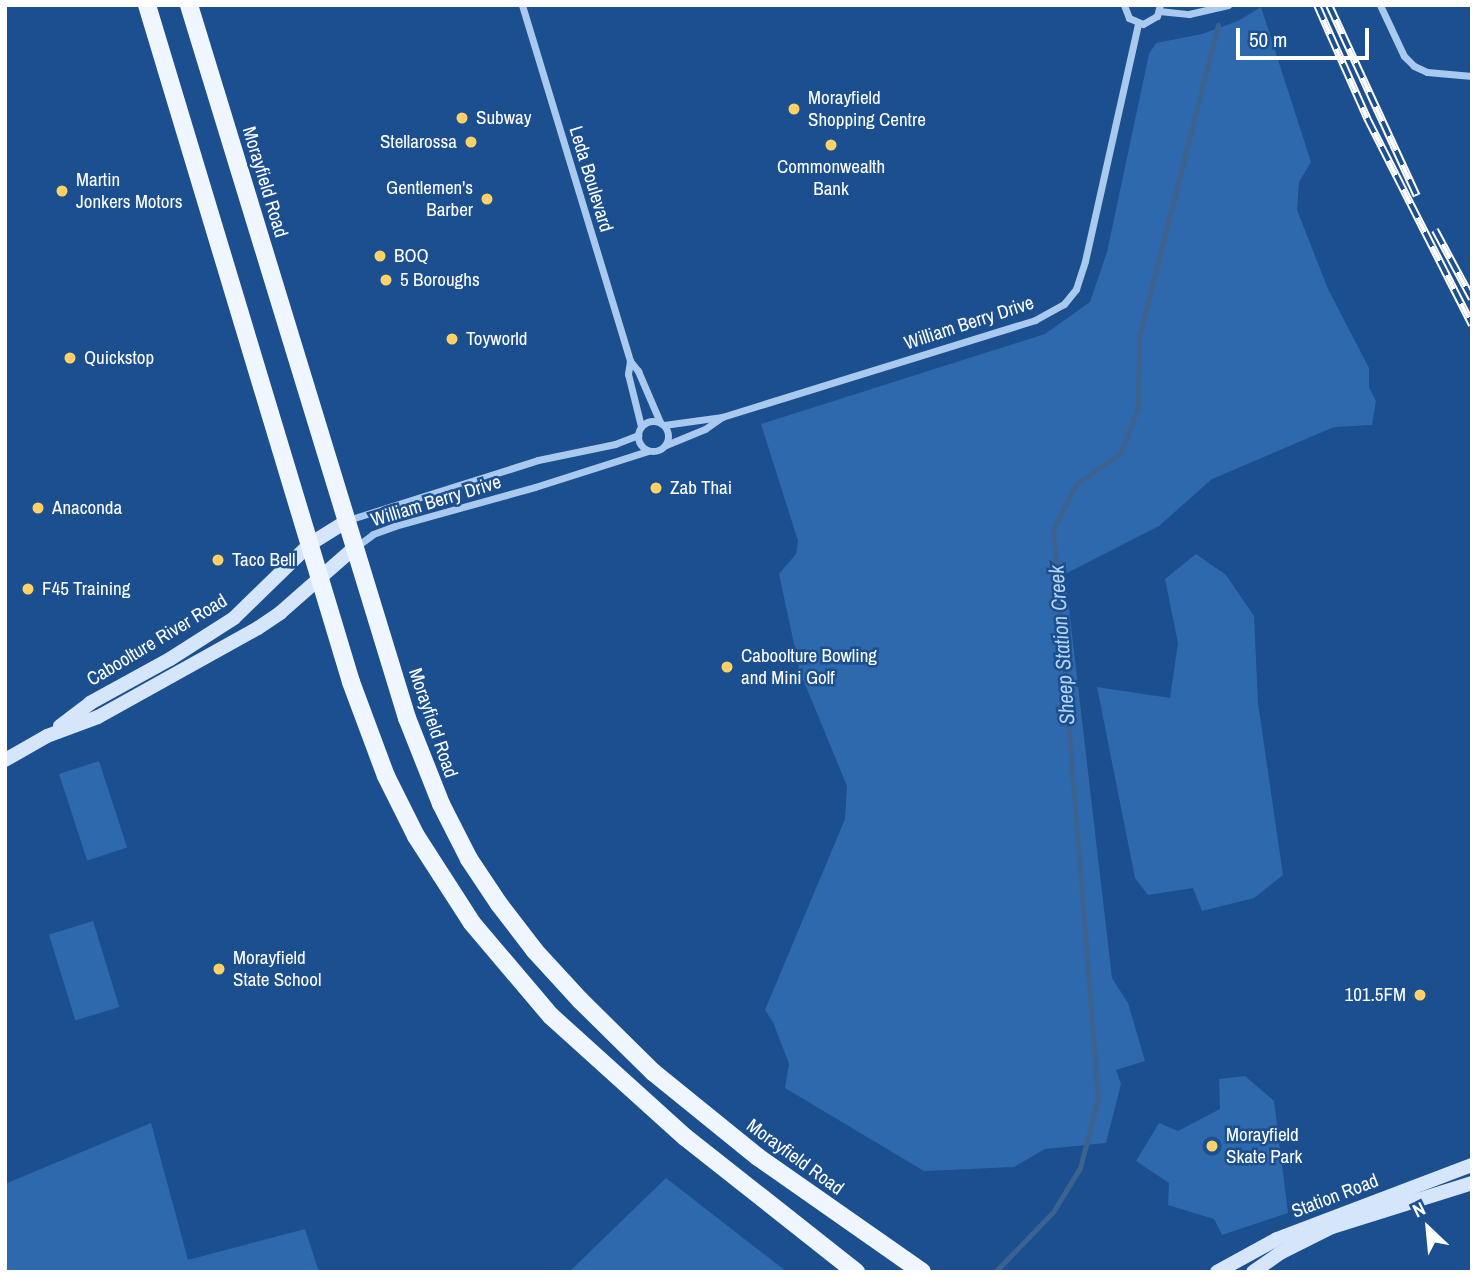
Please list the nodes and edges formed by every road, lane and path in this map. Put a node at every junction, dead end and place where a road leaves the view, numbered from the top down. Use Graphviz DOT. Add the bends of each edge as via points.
graph roads {
  1 [pos="147,5"];
  2 [pos="189,5"];
  3 [pos="522,5"];
  4 [pos="1124,5"];
  5 [pos="1227,5"];
  6 [pos="1380,5"];
  7 [pos="1159,8"];
  8 [pos="1138,23"];
  9 [pos="1472,76"];
  10 [pos="630,361"];
  11 [pos="722,417"];
  12 [pos="662,424"];
  13 [pos="641,426"];
  14 [pos="638,435"];
  15 [pos="666,445"];
  16 [pos="648,451"];
  17 [pos="347,521"];
  18 [pos="310,544"];
  19 [pos="355,547"];
  20 [pos="320,577"];
  21 [pos="47,736"];
  22 [pos="5,760"];
  23 [pos="1472,1165"];
  24 [pos="1472,1183"];
  25 [pos="856,1272"];
  26 [pos="922,1272"];
  27 [pos="1217,1272"];
  28 [pos="1253,1272"];
  1 -- 18 [label="main road"];
  2 -- 17 [label="main road, Morayfield Road"];
  3 -- 10 [label="street, Leda Boulevard"];
  4 -- 8 [label="street" via="1129,18"];
  5 -- 7 [label="street" via="1189,14"];
  6 -- 9 [label="street" via="1404,56 1414,66 1427,72"];
  7 -- 8 [label="street" via="1153,20"];
  8 -- 11 [label="street, William Berry Drive" via="1085,261 1076,289 1064,304 1035,320"];
  10 -- 12 [label="street, Leda Boulevard"];
  10 -- 13 [label="street, Leda Boulevard" via="628,374"];
  11 -- 12 [label="street, William Berry Drive"];
  11 -- 15 [label="street, William Berry Drive" via="694,435"];
  12 -- 13 [label="street" via="650,421"];
  12 -- 15 [label="street" via="668,435"];
  13 -- 14 [label="street"];
  14 -- 16 [label="street" via="640,445"];
  14 -- 17 [label="street, William Berry Drive" via="538,460"];
  15 -- 16 [label="street"];
  16 -- 19 [label="street, William Berry Drive" via="396,526"];
  17 -- 18 [label="main road, Caboolture River Road"];
  17 -- 19 [label="main road, Morayfield Road"];
  18 -- 20 [label="main road"];
  18 -- 21 [label="main road, Caboolture River Road" via="234,618 90,703"];
  19 -- 20 [label="main road, Caboolture River Road"];
  19 -- 26 [label="main road, Morayfield Road" via="428,776 469,859 516,927 612,1033 704,1115 809,1195"];
  20 -- 21 [label="main road, Caboolture River Road" via="258,628 107,712"];
  20 -- 25 [label="main road" via="363,720 386,776 435,868 490,947 551,1016 622,1082 737,1180"];
  21 -- 22 [label="main road, Caboolture River Road"];
  23 -- 27 [label="main road, Station Road" via="1252,1250"];
  24 -- 28 [label="main road, Station Road" via="1332,1227"];
}
